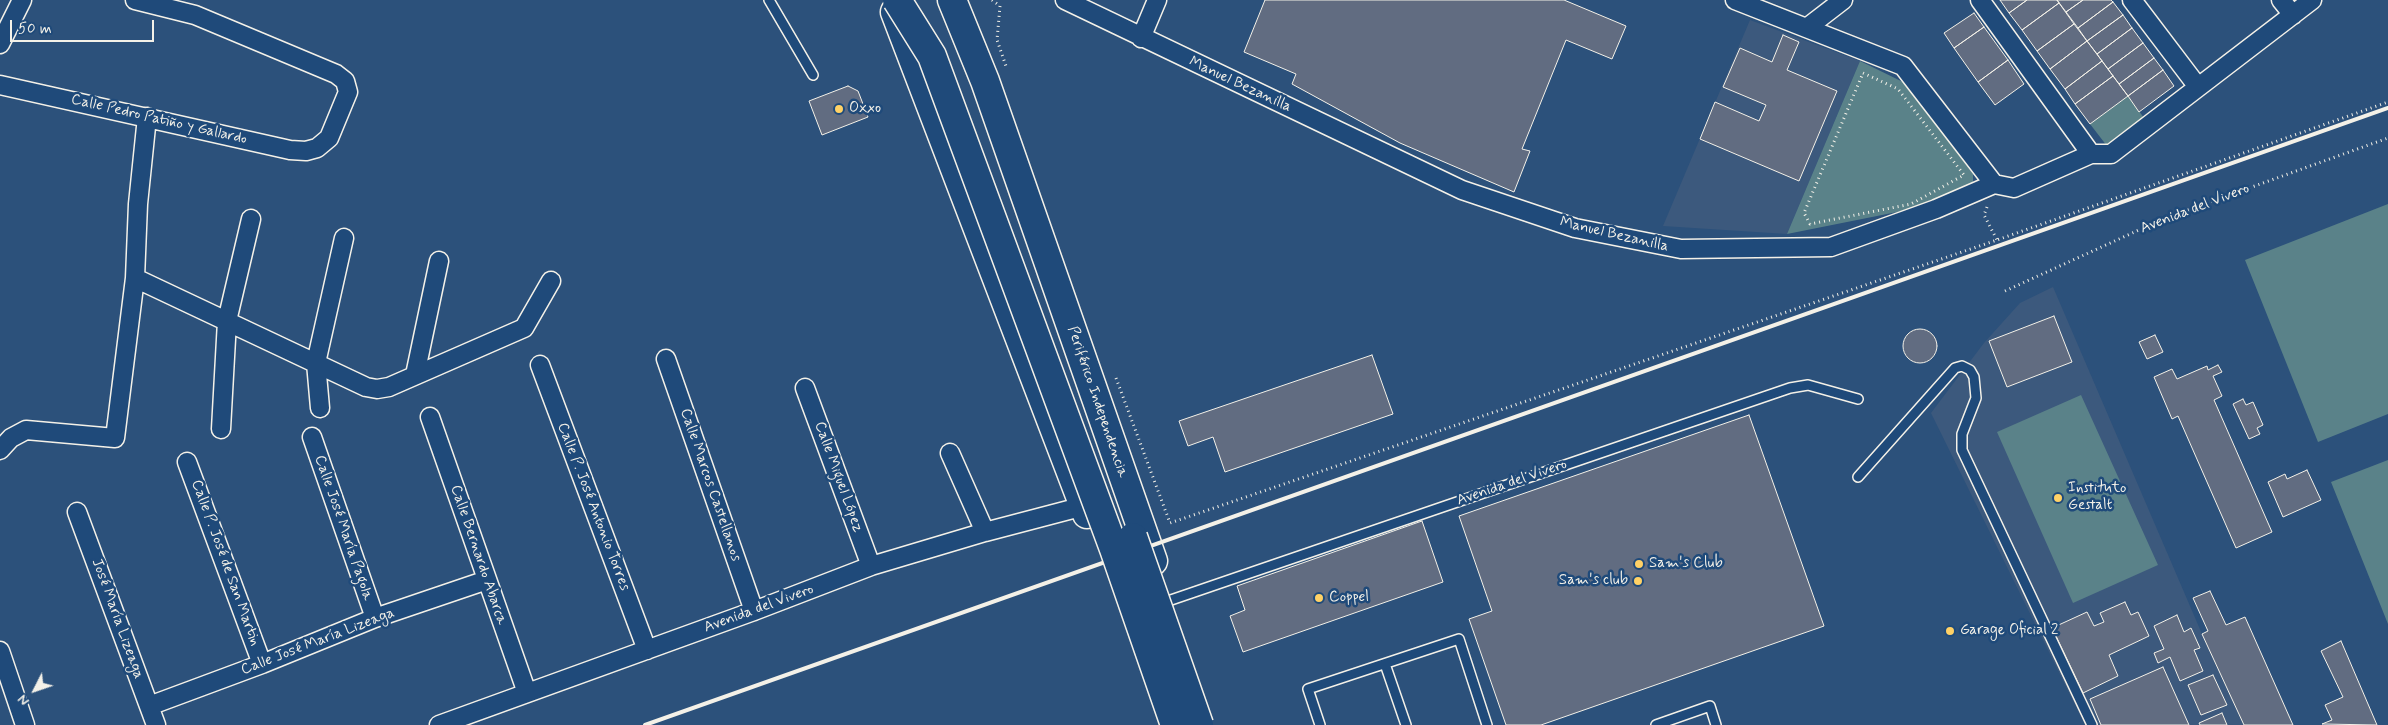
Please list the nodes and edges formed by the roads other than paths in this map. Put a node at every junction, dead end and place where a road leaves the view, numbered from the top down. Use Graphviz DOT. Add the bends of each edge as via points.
graph roads {
  1 [pos="22,0"];
  2 [pos="135,0"];
  3 [pos="769,0"];
  4 [pos="890,0"];
  5 [pos="898,0"];
  6 [pos="938,0"];
  7 [pos="952,0"];
  8 [pos="1065,0"];
  9 [pos="1157,0"];
  10 [pos="1735,0"];
  11 [pos="1843,0"];
  12 [pos="1980,0"];
  13 [pos="2132,0"];
  14 [pos="2281,0"];
  15 [pos="2312,0"];
  16 [pos="2292,15"];
  17 [pos="1808,27"];
  18 [pos="1141,38"];
  19 [pos="0,44"];
  20 [pos="812,75"];
  21 [pos="0,85"];
  22 [pos="2198,87"];
  23 [pos="147,117"];
  24 [pos="2091,154"];
  25 [pos="1994,184"];
  26 [pos="251,219"];
  27 [pos="344,238"];
  28 [pos="439,261"];
  29 [pos="135,278"];
  30 [pos="551,281"];
  31 [pos="227,321"];
  32 [pos="666,359"];
  33 [pos="316,363"];
  34 [pos="540,365"];
  35 [pos="415,375"];
  36 [pos="804,388"];
  37 [pos="1858,399"];
  38 [pos="320,408"];
  39 [pos="430,417"];
  40 [pos="221,429"];
  41 [pos="312,437"];
  42 [pos="0,450"];
  43 [pos="950,453"];
  44 [pos="187,462"];
  45 [pos="1858,477"];
  46 [pos="1084,506"];
  47 [pos="77,512"];
  48 [pos="985,532"];
  49 [pos="1130,563"];
  50 [pos="871,566"];
  51 [pos="487,580"];
  52 [pos="1168,601"];
  53 [pos="754,611"];
  54 [pos="374,618"];
  55 [pos="647,650"];
  56 [pos="0,651"];
  57 [pos="262,664"];
  58 [pos="1385,664"];
  59 [pos="527,693"];
  60 [pos="149,706"];
  61 [pos="26,725"];
  62 [pos="156,725"];
  63 [pos="439,725"];
  64 [pos="1161,725"];
  65 [pos="1175,725"];
  66 [pos="1198,725"];
  67 [pos="1211,725"];
  68 [pos="1320,725"];
  69 [pos="1406,725"];
  70 [pos="1487,725"];
  71 [pos="1656,725"];
  72 [pos="1716,725"];
  73 [pos="2092,725"];
  1 -- 19 [label="street"];
  2 -- 23 [label="street, Calle Pedro Patiño y Gallardo" via="195,15 336,74 345,81 348,92 329,138 318,148 306,151"];
  3 -- 20 [label="lane"];
  4 -- 46 [label="highway, Periférico Independencia"];
  5 -- 49 [label="highway, bridge" via="932,56"];
  6 -- 49 [label="highway, bridge" via="976,83"];
  7 -- 49 [label="highway, Periférico Independencia" via="996,73"];
  8 -- 18 [label="street, Manuel Bezanilla"];
  9 -- 18 [label="street"];
  10 -- 17 [label="street"];
  11 -- 17 [label="street"];
  12 -- 24 [label="street"];
  13 -- 22 [label="street"];
  14 -- 16 [label="street"];
  15 -- 16 [label="street"];
  16 -- 22 [label="street"];
  17 -- 25 [label="street" via="1903,66"];
  18 -- 25 [label="street, Manuel Bezanilla" via="1462,190 1575,228 1681,249 1831,247"];
  21 -- 23 [label="street, Calle Pedro Patiño y Gallardo"];
  22 -- 24 [label="street, Manuel Bezanilla" via="2111,154"];
  23 -- 29 [label="street" via="138,204"];
  24 -- 25 [label="street, Manuel Bezanilla" via="2014,188"];
  26 -- 31 [label="street"];
  27 -- 33 [label="street"];
  28 -- 35 [label="street"];
  29 -- 31 [label="street"];
  29 -- 42 [label="street" via="115,438 26,430 11,438"];
  30 -- 35 [label="street" via="524,328"];
  31 -- 33 [label="street"];
  31 -- 40 [label="street"];
  32 -- 53 [label="street, Calle Marcos Castellanos"];
  33 -- 35 [label="street" via="377,388 389,387"];
  33 -- 38 [label="street"];
  34 -- 55 [label="street, Calle P. José Antonio Torres"];
  36 -- 50 [label="street, Calle Miguel López"];
  37 -- 52 [label="lane, Avenida del Vivero" via="1808,385 1790,388"];
  39 -- 51 [label="street, Calle Bernardo Abarca"];
  41 -- 54 [label="street, Calle José María Pagola"];
  43 -- 48 [label="street"];
  44 -- 57 [label="street, Calle P. José de San Martin"];
  45 -- 73 [label="lane" via="1955,368 1962,366 1970,370 1974,376 1976,398 1962,434 1962,450"];
  46 -- 48 [label="street, Avenida del Vivero"];
  46 -- 49 [label="highway, Periférico Independencia"];
  47 -- 60 [label="street, José María Lizeaga"];
  48 -- 50 [label="street, Avenida del Vivero"];
  49 -- 52 [label="highway, Periférico Independencia"];
  49 -- 64 [label="highway, Periférico Independencia"];
  49 -- 65 [label="highway, bridge"];
  49 -- 66 [label="highway, bridge"];
  50 -- 53 [label="street, Avenida del Vivero"];
  51 -- 54 [label="street, Calle José María Lizeaga"];
  51 -- 59 [label="street, Calle Bernardo Abarca"];
  52 -- 67 [label="highway, Periférico Independencia"];
  53 -- 55 [label="street, Avenida del Vivero"];
  54 -- 57 [label="street, Calle José María Lizeaga"];
  55 -- 59 [label="street, Avenida del Vivero"];
  56 -- 61 [label="street"];
  57 -- 60 [label="street, Calle José María Lizeaga"];
  58 -- 68 [label="lane" via="1308,689"];
  58 -- 69 [label="lane"];
  58 -- 70 [label="lane" via="1459,639"];
  59 -- 63 [label="street, Avenida del Vivero"];
  60 -- 62 [label="street, José María Lizeaga"];
  71 -- 72 [label="lane" via="1710,706"];
}
